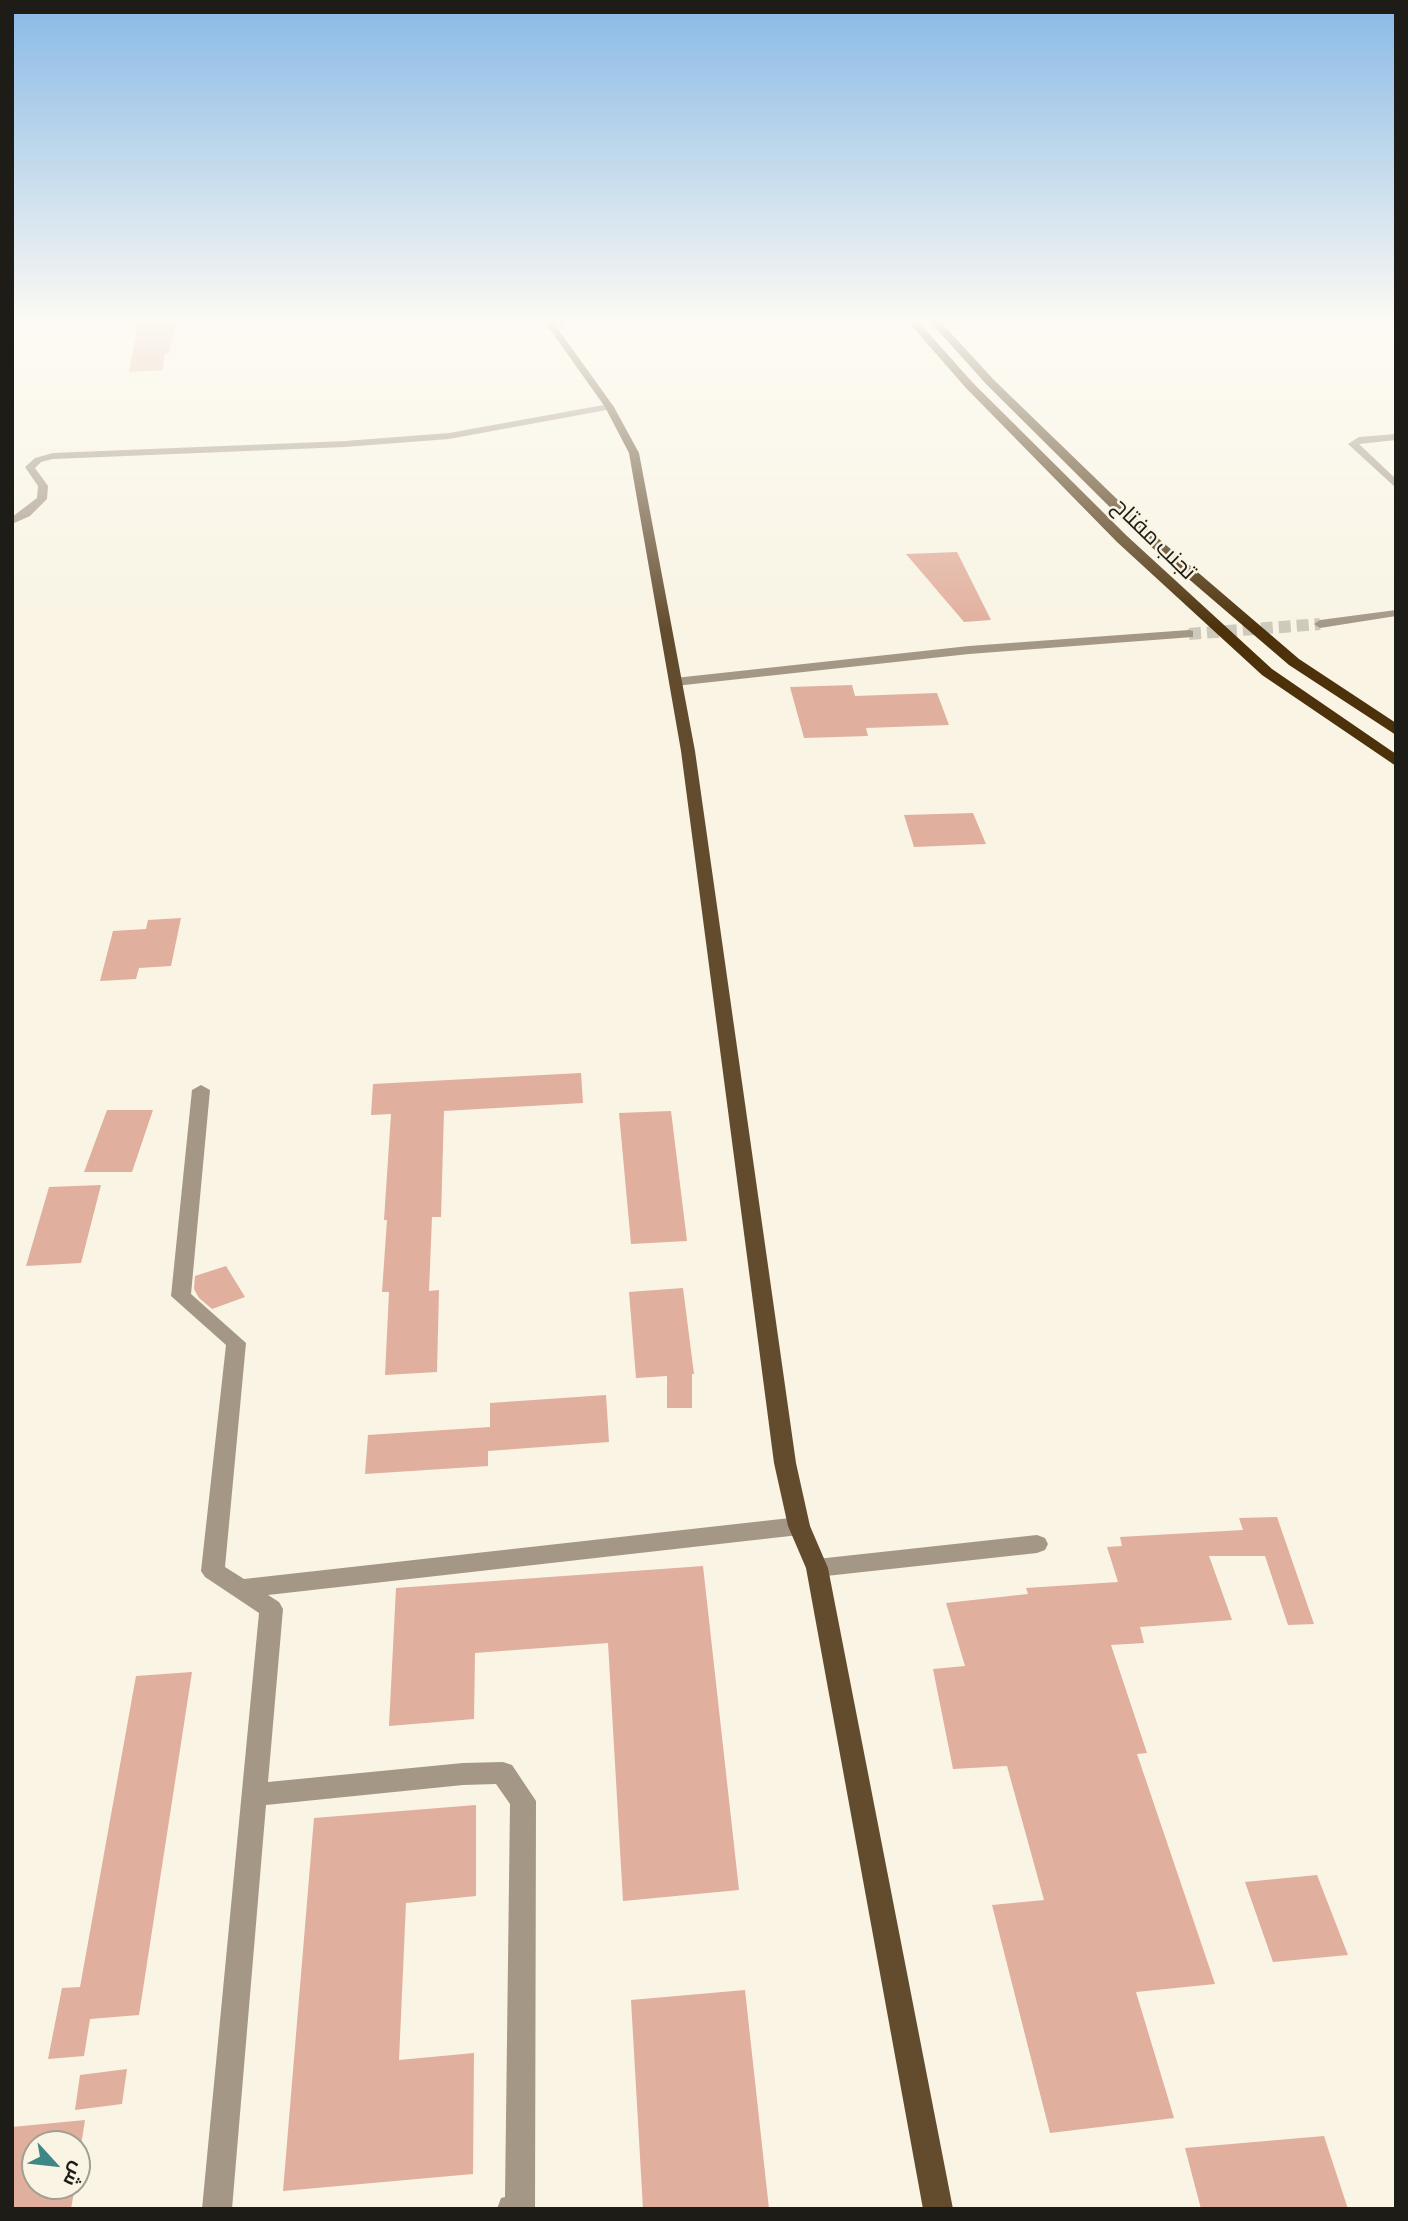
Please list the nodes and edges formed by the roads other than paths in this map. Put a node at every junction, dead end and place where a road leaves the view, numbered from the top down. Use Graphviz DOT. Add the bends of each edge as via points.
graph roads {
  1 [pos="528,422"];
  2 [pos="617,422"];
  3 [pos="1006,422"];
  4 [pos="1030,422"];
  5 [pos="1396,437"];
  6 [pos="1396,485"];
  7 [pos="12,521"];
  8 [pos="1396,613"];
  9 [pos="1320,624"];
  10 [pos="1189,634"];
  11 [pos="675,682"];
  12 [pos="1396,730"];
  13 [pos="1396,761"];
  14 [pos="201,1090"];
  15 [pos="799,1526"];
  16 [pos="1037,1544"];
  17 [pos="817,1568"];
  18 [pos="242,1590"];
  19 [pos="255,1795"];
  20 [pos="216,2209"];
  21 [pos="512,2209"];
  22 [pos="938,2209"];
  1 -- 7 [label="street" via="449,436 345,444 53,456 30,467 43,486 43,499"];
  2 -- 11 [label="main road" via="634,453"];
  3 -- 13 [label="highway, تجنب مفتاح" via="1122,539 1267,672"];
  4 -- 12 [label="highway, تجنب مفتاح" via="1147,536 1294,662"];
  5 -- 6 [label="street" via="1353,444"];
  8 -- 9 [label="street"];
  10 -- 11 [label="street" via="969,650"];
  11 -- 15 [label="main road" via="785,1463"];
  14 -- 18 [label="street" via="181,1296 236,1343 214,1571"];
  15 -- 17 [label="main road"];
  15 -- 18 [label="street"];
  16 -- 17 [label="street"];
  17 -- 22 [label="main road"];
  18 -- 19 [label="street" via="271,1609"];
  19 -- 20 [label="street"];
  19 -- 21 [label="street" via="463,1773 503,1773 523,1801 520,2207"];
}
